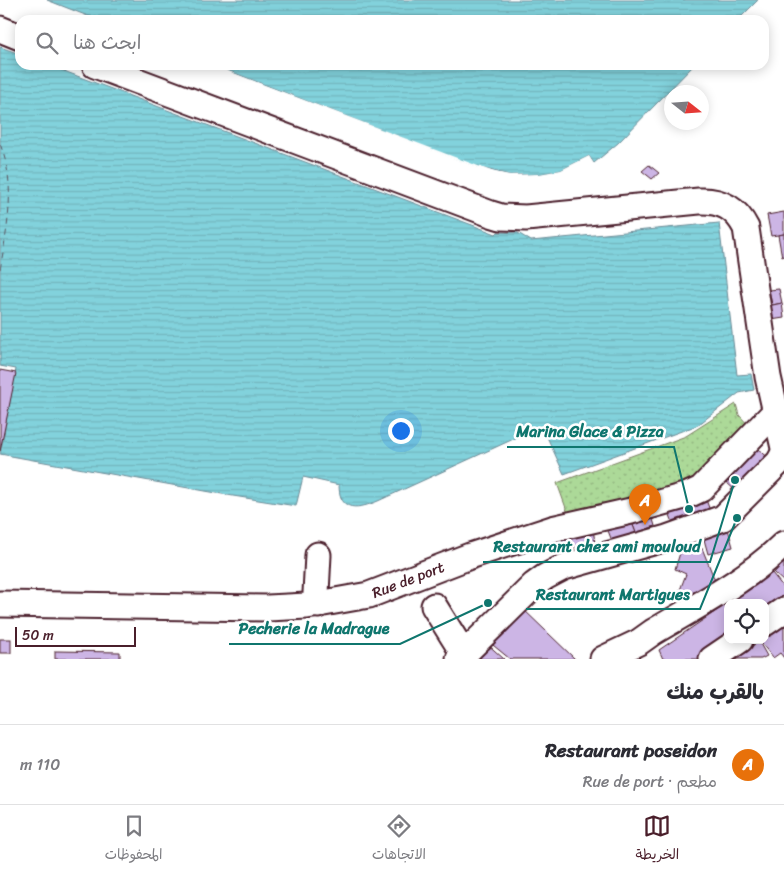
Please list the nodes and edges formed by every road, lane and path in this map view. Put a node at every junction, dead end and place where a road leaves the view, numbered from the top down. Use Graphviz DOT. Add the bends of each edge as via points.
graph roads {
  1 [pos="0,29"];
  2 [pos="15,35"];
  3 [pos="108,70"];
  4 [pos="775,412"];
  5 [pos="784,448"];
  6 [pos="784,453"];
  7 [pos="784,544"];
  8 [pos="318,555"];
  9 [pos="0,604"];
  10 [pos="318,605"];
  11 [pos="434,606"];
  12 [pos="784,610"];
  13 [pos="769,620"];
  14 [pos="734,644"];
  15 [pos="640,651"];
  16 [pos="462,656"];
  17 [pos="603,659"];
  18 [pos="712,659"];
  1 -- 2 [label="street"];
  3 -- 4 [label="street" via="491,214 526,218 699,200 711,200 732,209 746,228"];
  4 -- 5 [label="street"];
  4 -- 10 [label="street, Rue de port" via="701,489 688,495 552,529 369,595"];
  6 -- 16 [label="street" via="779,462 723,518 554,572 534,585"];
  7 -- 15 [label="street" via="744,578 653,632"];
  8 -- 10 [label="street"];
  9 -- 10 [label="street, Rue de port" via="268,608"];
  11 -- 16 [label="street"];
  12 -- 13 [label="street"];
  14 -- 18 [label="street"];
  15 -- 17 [label="street"];
}
